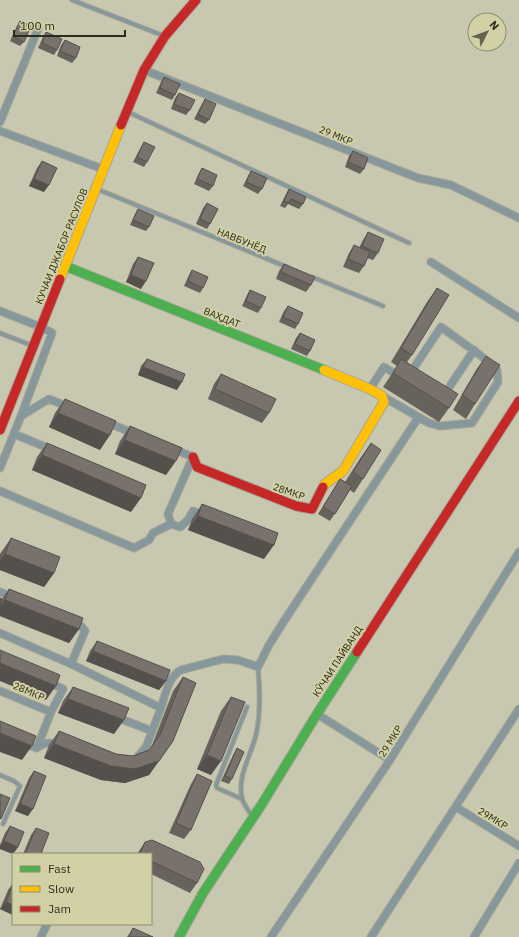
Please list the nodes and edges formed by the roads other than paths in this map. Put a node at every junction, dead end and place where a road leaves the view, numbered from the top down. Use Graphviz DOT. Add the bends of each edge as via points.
graph roads {
  1 [pos="72,0"];
  2 [pos="196,0"];
  3 [pos="38,28"];
  4 [pos="165,36"];
  5 [pos="144,70"];
  6 [pos="127,111"];
  7 [pos="0,122"];
  8 [pos="0,131"];
  9 [pos="103,169"];
  10 [pos="96,188"];
  11 [pos="519,218"];
  12 [pos="409,243"];
  13 [pos="431,262"];
  14 [pos="65,266"];
  15 [pos="294,270"];
  16 [pos="309,276"];
  17 [pos="383,306"];
  18 [pos="0,311"];
  19 [pos="519,318"];
  20 [pos="41,327"];
  21 [pos="0,333"];
  22 [pos="34,346"];
  23 [pos="474,350"];
  24 [pos="370,389"];
  25 [pos="438,392"];
  26 [pos="382,396"];
  27 [pos="519,401"];
  28 [pos="78,410"];
  29 [pos="3,411"];
  30 [pos="21,416"];
  31 [pos="418,418"];
  32 [pos="100,420"];
  33 [pos="0,430"];
  34 [pos="14,434"];
  35 [pos="143,437"];
  36 [pos="164,446"];
  37 [pos="58,452"];
  38 [pos="193,457"];
  39 [pos="0,468"];
  40 [pos="0,490"];
  41 [pos="214,519"];
  42 [pos="171,524"];
  43 [pos="519,552"];
  44 [pos="0,592"];
  45 [pos="19,600"];
  46 [pos="67,620"];
  47 [pos="0,633"];
  48 [pos="71,664"];
  49 [pos="258,667"];
  50 [pos="42,679"];
  51 [pos="0,691"];
  52 [pos="247,707"];
  53 [pos="161,708"];
  54 [pos="519,709"];
  55 [pos="51,712"];
  56 [pos="109,713"];
  57 [pos="316,714"];
  58 [pos="152,731"];
  59 [pos="19,741"];
  60 [pos="64,747"];
  61 [pos="37,748"];
  62 [pos="390,760"];
  63 [pos="127,763"];
  64 [pos="0,775"];
  65 [pos="242,799"];
  66 [pos="456,807"];
  67 [pos="252,816"];
  68 [pos="3,824"];
  69 [pos="519,846"];
  70 [pos="519,863"];
  71 [pos="47,925"];
  72 [pos="41,937"];
  73 [pos="179,937"];
  74 [pos="271,937"];
  75 [pos="371,937"];
  76 [pos="474,937"];
  1 -- 4 [label="lane"];
  2 -- 4 [label="street, КУЧАИ ДЖАБОР РАСУЛОВ"];
  3 -- 7 [label="street"];
  4 -- 5 [label="street, КУЧАИ ДЖАБОР РАСУЛОВ"];
  5 -- 6 [label="street, КУЧАИ ДЖАБОР РАСУЛОВ"];
  5 -- 11 [label="street, 29 МКР" via="418,178 451,185"];
  6 -- 9 [label="street, КУЧАИ ДЖАБОР РАСУЛОВ"];
  6 -- 12 [label="lane"];
  8 -- 9 [label="street"];
  9 -- 10 [label="street, КУЧАИ ДЖАБОР РАСУЛОВ"];
  10 -- 14 [label="street, КУЧАИ ДЖАБОР РАСУЛОВ"];
  10 -- 15 [label="lane, НАВБУНЁД"];
  13 -- 19 [label="street"];
  14 -- 20 [label="street, КУЧАИ ДЖАБОР РАСУЛОВ"];
  14 -- 24 [label="street, ВАҲДАТ"];
  16 -- 17 [label="lane"];
  18 -- 20 [label="street"];
  20 -- 22 [label="street, КУЧАИ ДЖАБОР РАСУЛОВ"];
  20 -- 30 [label="street" via="52,333"];
  21 -- 22 [label="lane"];
  22 -- 29 [label="street, КУЧАИ ДЖАБОР РАСУЛОВ"];
  23 -- 24 [label="street" via="441,327 413,375 406,380 384,367"];
  23 -- 25 [label="street" via="444,396"];
  23 -- 31 [label="street" via="497,370 498,382 472,424 440,426"];
  24 -- 26 [label="street"];
  26 -- 31 [label="street"];
  26 -- 38 [label="street, 28МКР" via="384,402 343,471 326,484 312,509 296,506 197,467"];
  27 -- 57 [label="street, КӮЧАИ ПАЙВАНД"];
  28 -- 30 [label="street" via="49,399"];
  29 -- 33 [label="street, КУЧАИ ДЖАБОР РАСУЛОВ"];
  30 -- 34 [label="street"];
  31 -- 49 [label="street" via="284,620"];
  32 -- 35 [label="street"];
  34 -- 37 [label="street"];
  34 -- 39 [label="street"];
  36 -- 38 [label="street, 28МКР"];
  38 -- 42 [label="street" via="168,514"];
  40 -- 42 [label="street" via="134,548"];
  41 -- 42 [label="street" via="194,511 180,527"];
  43 -- 62 [label="street, 29 МКР"];
  44 -- 45 [label="street"];
  46 -- 48 [label="street" via="81,626 85,631"];
  47 -- 48 [label="street"];
  48 -- 53 [label="street"];
  49 -- 53 [label="street" via="223,658 181,670 172,680"];
  49 -- 65 [label="lane" via="258,720 256,735 240,786"];
  50 -- 55 [label="street, 28МКР" via="63,689 64,694"];
  51 -- 55 [label="street, 28МКР"];
  52 -- 65 [label="lane" via="216,785 216,788"];
  53 -- 58 [label="street"];
  54 -- 66 [label="street"];
  55 -- 61 [label="street"];
  56 -- 58 [label="street"];
  57 -- 62 [label="street"];
  57 -- 67 [label="street, КӮЧАИ ПАЙВАНД" via="262,804"];
  58 -- 63 [label="street" via="146,747 134,761"];
  59 -- 61 [label="street"];
  60 -- 61 [label="street" via="50,742"];
  62 -- 74 [label="street, 29 МКР"];
  64 -- 68 [label="lane" via="20,786"];
  65 -- 67 [label="lane"];
  66 -- 69 [label="street, 29МКР"];
  66 -- 75 [label="street"];
  67 -- 73 [label="street, КӮЧАИ ПАЙВАНД" via="203,893"];
  70 -- 76 [label="street"];
  71 -- 72 [label="street"];
}
